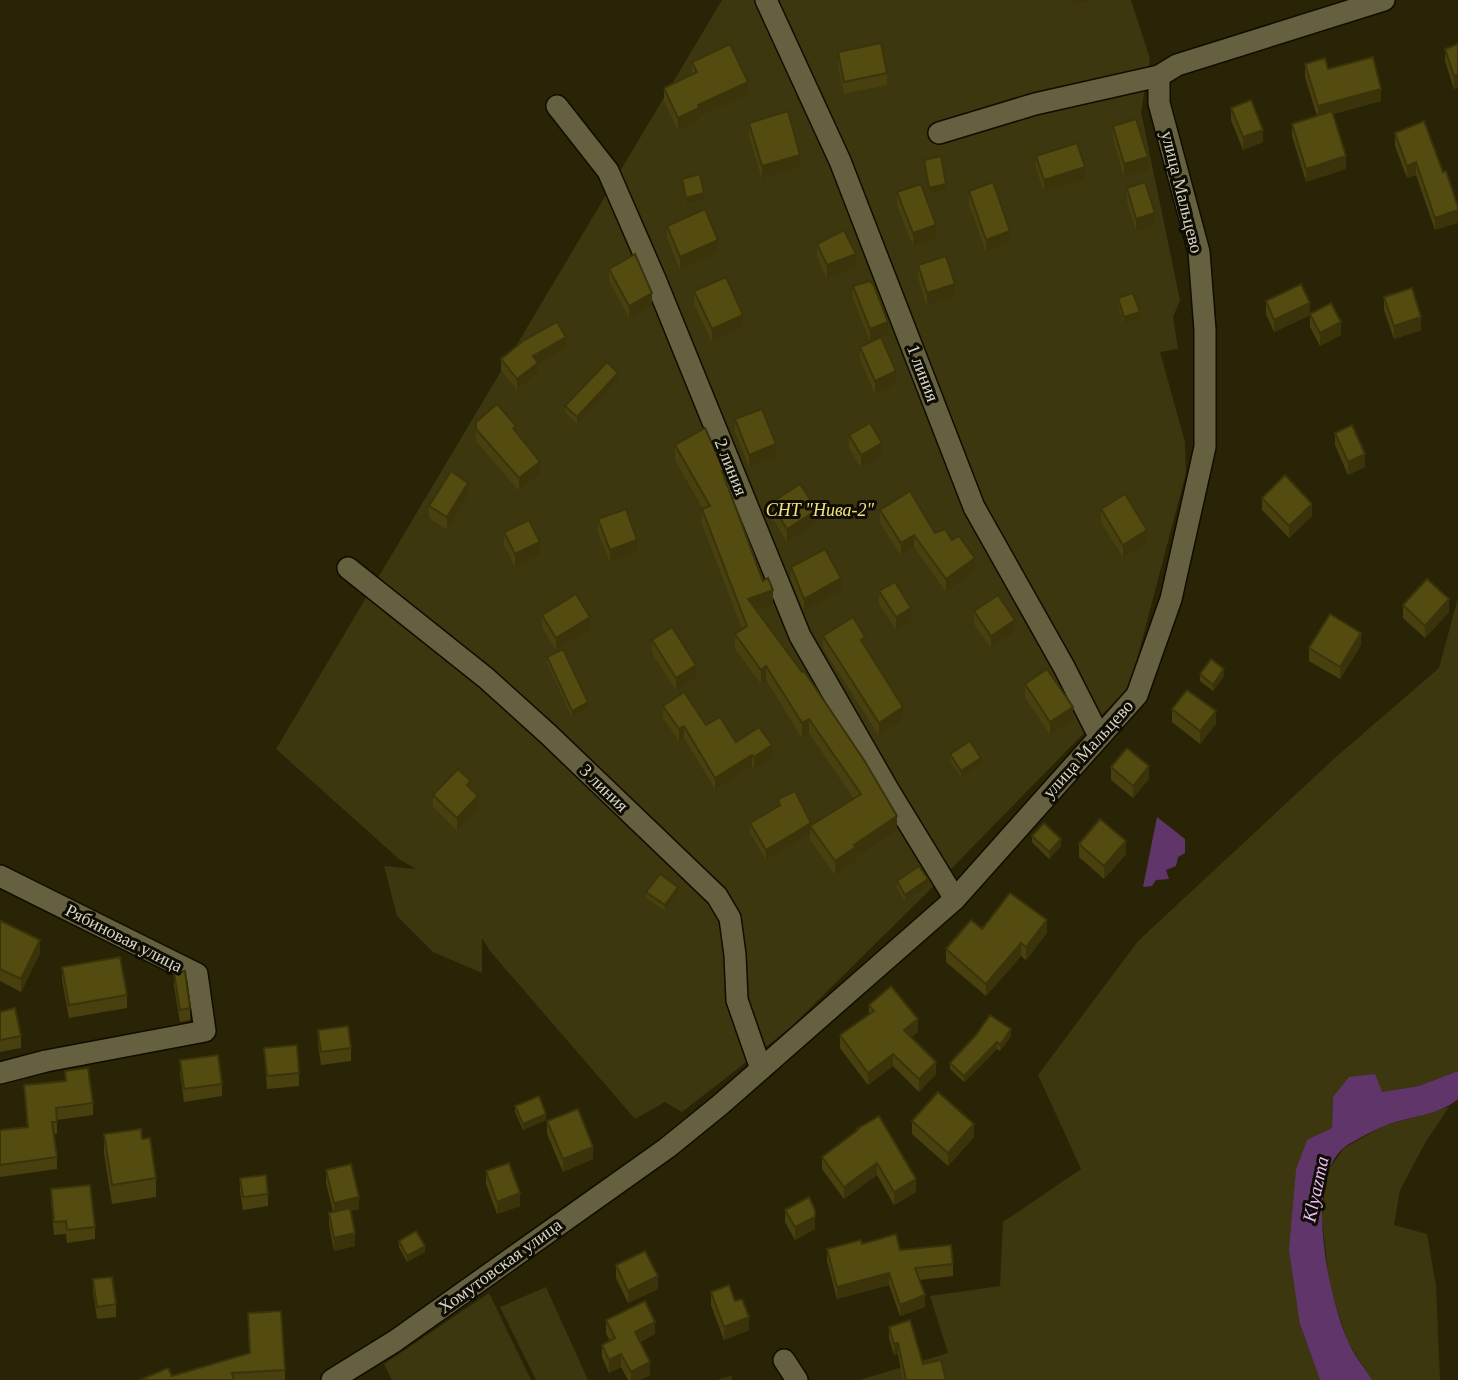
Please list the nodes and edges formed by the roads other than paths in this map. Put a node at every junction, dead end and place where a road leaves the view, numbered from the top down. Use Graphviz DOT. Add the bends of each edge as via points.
graph roads {
  1 [pos="766,0"];
  2 [pos="1384,0"];
  3 [pos="1159,76"];
  4 [pos="557,106"];
  5 [pos="939,133"];
  6 [pos="348,568"];
  7 [pos="1099,736"];
  8 [pos="0,876"];
  9 [pos="955,898"];
  10 [pos="761,1069"];
  11 [pos="0,1073"];
  12 [pos="667,1147"];
  13 [pos="784,1360"];
  14 [pos="332,1380"];
  15 [pos="797,1380"];
  1 -- 7 [label="street, 1 линия" via="840,161 974,506"];
  2 -- 3 [label="street" via="1177,65"];
  3 -- 5 [label="street" via="1035,104"];
  3 -- 7 [label="street, улица Мальцево" via="1159,103 1199,252 1205,330 1205,447 1171,599 1137,695"];
  4 -- 9 [label="street, 2 линия" via="608,171 800,636"];
  6 -- 10 [label="street, 3 линия" via="486,678 717,896 730,918 737,1000"];
  7 -- 9 [label="street, улица Мальцево"];
  8 -- 11 [label="street, Рябиновая улица" via="197,974 205,1031"];
  9 -- 10 [label="street, улица Мальцево"];
  10 -- 12 [label="street, улица Мальцево"];
  12 -- 14 [label="street, Хомутовская улица" via="395,1341"];
  13 -- 15 [label="street"];
}
